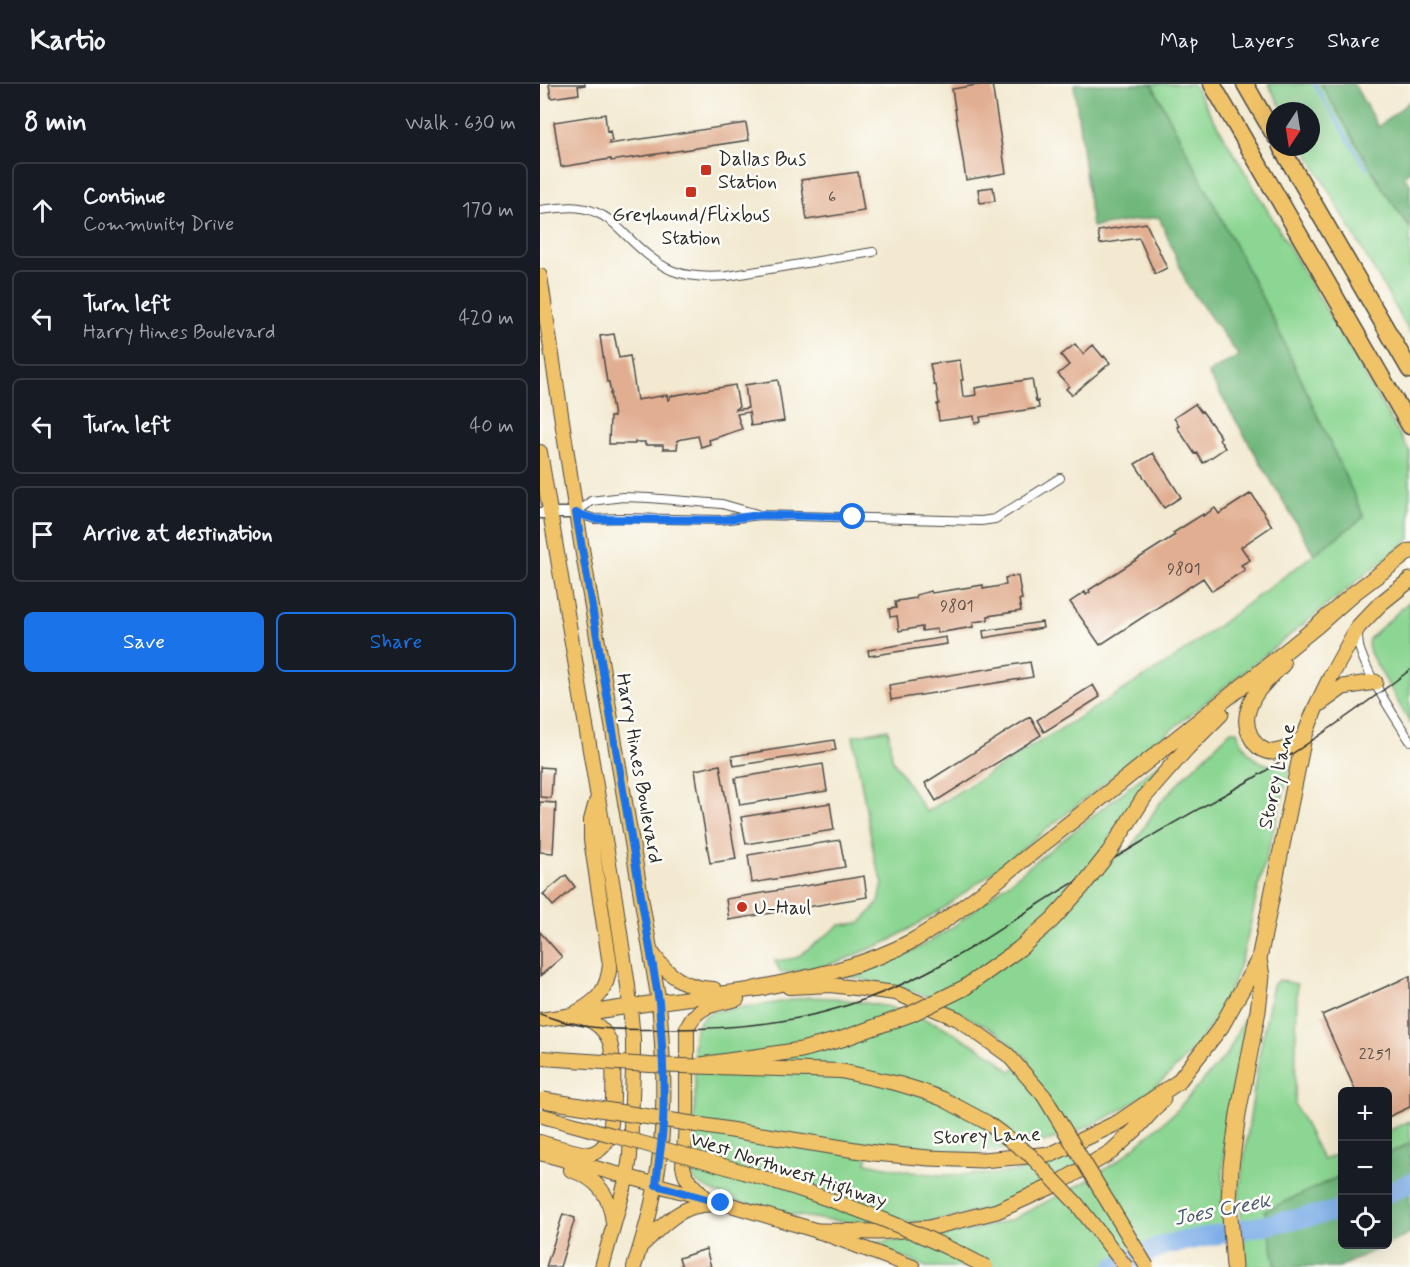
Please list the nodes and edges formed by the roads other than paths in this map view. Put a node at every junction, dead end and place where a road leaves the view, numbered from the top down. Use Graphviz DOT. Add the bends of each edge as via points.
graph roads {
  1 [pos="1212,84"];
  2 [pos="1245,84"];
  3 [pos="1266,120"];
  4 [pos="1286,156"];
  5 [pos="540,210"];
  6 [pos="873,252"];
  7 [pos="540,276"];
  8 [pos="1410,370"];
  9 [pos="1410,426"];
  10 [pos="540,452"];
  11 [pos="1059,478"];
  12 [pos="545,513"];
  13 [pos="576,513"];
  14 [pos="760,515"];
  15 [pos="1410,550"];
  16 [pos="1410,580"];
  17 [pos="1317,626"];
  18 [pos="1358,627"];
  19 [pos="1255,676"];
  20 [pos="1375,682"];
  21 [pos="1316,707"];
  22 [pos="1304,737"];
  23 [pos="1410,741"];
  24 [pos="598,797"];
  25 [pos="628,819"];
  26 [pos="602,822"];
  27 [pos="651,950"];
  28 [pos="1259,959"];
  29 [pos="789,987"];
  30 [pos="750,989"];
  31 [pos="659,1002"];
  32 [pos="629,1006"];
  33 [pos="570,1016"];
  34 [pos="540,1020"];
  35 [pos="541,1058"];
  36 [pos="701,1065"];
  37 [pos="1178,1082"];
  38 [pos="541,1108"];
  39 [pos="540,1142"];
  40 [pos="540,1153"];
  41 [pos="540,1160"];
  42 [pos="627,1177"];
  43 [pos="656,1185"];
  44 [pos="714,1201"];
  45 [pos="614,1226"];
  46 [pos="818,1231"];
  47 [pos="640,1247"];
  48 [pos="602,1267"];
  49 [pos="634,1267"];
  50 [pos="914,1267"];
  51 [pos="986,1267"];
  52 [pos="1126,1267"];
  53 [pos="1147,1267"];
  54 [pos="1234,1267"];
  1 -- 9 [label="highway"];
  2 -- 3 [label="highway"];
  4 -- 8 [label="highway"];
  5 -- 6 [label="street" via="570,207 598,212 652,260 680,274 694,276 728,276"];
  7 -- 13 [label="main road, Harry Hines Boulevard"];
  10 -- 12 [label="main road"];
  11 -- 14 [label="street" via="995,519 981,521"];
  12 -- 13 [label="street"];
  12 -- 24 [label="main road"];
  13 -- 14 [label="street" via="595,519 721,520"];
  13 -- 14 [label="street" via="591,501 623,497 722,504"];
  13 -- 25 [label="main road, Harry Hines Boulevard"];
  15 -- 17 [label="highway"];
  16 -- 18 [label="highway, Storey Lane"];
  17 -- 19 [label="highway"];
  17 -- 22 [label="highway" via="1253,697 1246,724 1255,744 1269,752 1292,747"];
  18 -- 20 [label="street" via="1359,647"];
  18 -- 21 [label="highway, Storey Lane"];
  19 -- 30 [label="highway" via="979,895 912,942 849,967"];
  19 -- 36 [label="highway, bridge" via="1145,796 1110,851 1052,920 964,987 910,1014 842,1039 801,1050"];
  20 -- 21 [label="highway" via="1343,687"];
  20 -- 23 [label="street"];
  21 -- 22 [label="highway, Storey Lane"];
  22 -- 28 [label="highway, Storey Lane"];
  24 -- 26 [label="main road"];
  24 -- 33 [label="main road" via="591,820 591,840 610,965 608,979 597,999"];
  25 -- 26 [label="main road"];
  25 -- 27 [label="main road, Harry Hines Boulevard"];
  26 -- 32 [label="main road"];
  27 -- 30 [label="main road" via="662,966 687,984"];
  27 -- 31 [label="main road, Harry Hines Boulevard"];
  28 -- 37 [label="highway, Storey Lane" via="1221,1027"];
  28 -- 54 [label="highway" via="1262,976 1258,1011 1231,1166 1229,1202"];
  29 -- 30 [label="main road"];
  29 -- 44 [label="main road" via="710,1005 698,1011 687,1028 683,1166 694,1187"];
  29 -- 53 [label="main road, bridge" via="831,985 896,993 958,1019 1008,1055 1044,1096"];
  30 -- 31 [label="main road"];
  31 -- 32 [label="main road"];
  31 -- 43 [label="main road, Harry Hines Boulevard" via="664,1088"];
  32 -- 33 [label="main road"];
  32 -- 42 [label="main road" via="633,1069"];
  33 -- 34 [label="main road"];
  33 -- 39 [label="main road" via="594,1023 609,1040 614,1078 611,1129 601,1149 589,1154"];
  35 -- 36 [label="main road, bridge"];
  36 -- 52 [label="main road, bridge" via="841,1071 899,1084 943,1100 986,1122 1030,1155 1076,1203"];
  37 -- 38 [label="highway, Storey Lane, bridge" via="1119,1122 1052,1154 982,1160 874,1153"];
  37 -- 46 [label="highway" via="1111,1152 1058,1184 998,1211 929,1228"];
  38 -- 51 [label="main road, West Northwest Highway, bridge" via="888,1221"];
  40 -- 42 [label="main road"];
  41 -- 45 [label="main road" via="587,1176 597,1184 612,1209"];
  42 -- 43 [label="main road"];
  42 -- 45 [label="main road"];
  43 -- 44 [label="main road"];
  43 -- 47 [label="main road, Harry Hines Boulevard"];
  44 -- 46 [label="main road"];
  44 -- 47 [label="main road" via="677,1213"];
  45 -- 48 [label="main road"];
  46 -- 50 [label="main road"];
  47 -- 49 [label="main road, Harry Hines Boulevard"];
}
